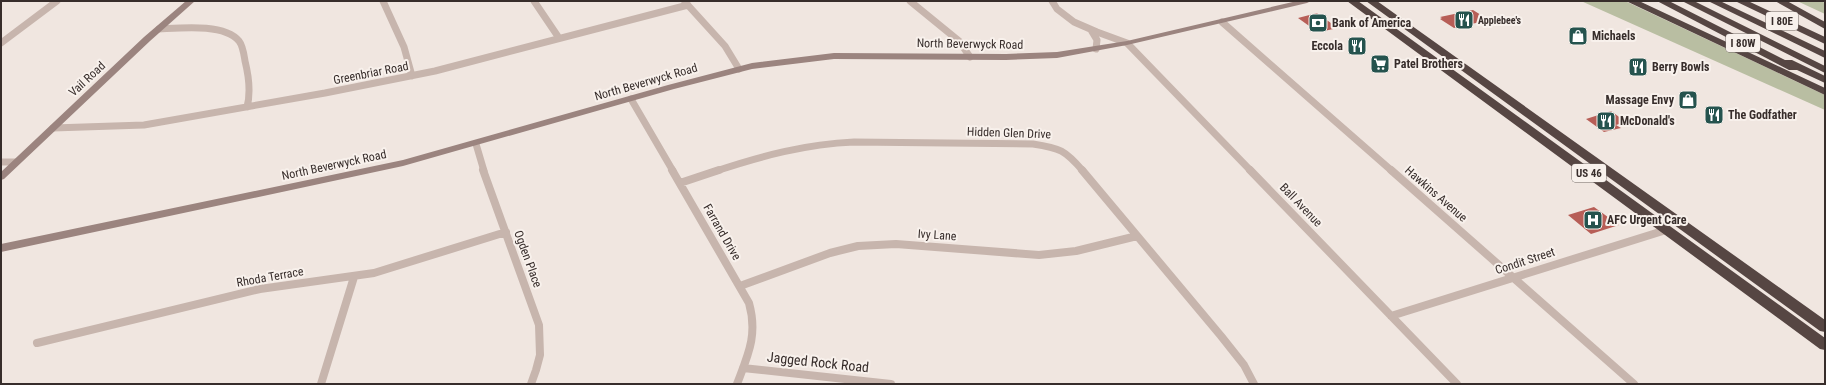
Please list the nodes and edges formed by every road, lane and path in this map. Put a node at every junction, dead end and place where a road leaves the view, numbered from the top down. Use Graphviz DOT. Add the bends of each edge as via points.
graph roads {
  1 [pos="57,1"];
  2 [pos="191,1"];
  3 [pos="383,1"];
  4 [pos="534,1"];
  5 [pos="910,1"];
  6 [pos="1052,1"];
  7 [pos="1307,1"];
  8 [pos="1352,1"];
  9 [pos="1371,1"];
  10 [pos="1631,1"];
  11 [pos="1663,1"];
  12 [pos="1687,1"];
  13 [pos="1713,1"];
  14 [pos="1740,1"];
  15 [pos="1780,1"];
  16 [pos="686,3"];
  17 [pos="1222,22"];
  18 [pos="1825,26"];
  19 [pos="159,29"];
  20 [pos="1092,30"];
  21 [pos="559,38"];
  22 [pos="1825,41"];
  23 [pos="1,44"];
  24 [pos="1127,44"];
  25 [pos="1096,50"];
  26 [pos="1825,55"];
  27 [pos="970,57"];
  28 [pos="739,69"];
  29 [pos="1825,70"];
  30 [pos="412,76"];
  31 [pos="1825,80"];
  32 [pos="1825,84"];
  33 [pos="1825,92"];
  34 [pos="631,99"];
  35 [pos="247,107"];
  36 [pos="53,128"];
  37 [pos="476,144"];
  38 [pos="1,162"];
  39 [pos="16,162"];
  40 [pos="1,177"];
  41 [pos="680,183"];
  42 [pos="1666,230"];
  43 [pos="506,232"];
  44 [pos="1137,236"];
  45 [pos="1,248"];
  46 [pos="354,277"];
  47 [pos="1513,277"];
  48 [pos="740,286"];
  49 [pos="1391,316"];
  50 [pos="1825,327"];
  51 [pos="37,343"];
  52 [pos="1825,345"];
  53 [pos="743,368"];
  54 [pos="322,384"];
  55 [pos="531,384"];
  56 [pos="737,384"];
  57 [pos="891,384"];
  58 [pos="1254,384"];
  59 [pos="1457,384"];
  60 [pos="1634,384"];
  1 -- 23 [label="street"];
  2 -- 19 [label="street, Vail Road"];
  3 -- 30 [label="street" via="406,51"];
  4 -- 21 [label="street"];
  5 -- 27 [label="street" via="959,41"];
  6 -- 20 [label="street" via="1064,15"];
  7 -- 17 [label="street, North Beverwyck Road"];
  8 -- 42 [label="highway, US 46"];
  9 -- 50 [label="highway, US 46"];
  10 -- 33 [label="highway"];
  11 -- 31 [label="highway"];
  11 -- 32 [label="highway, I 80W"];
  12 -- 29 [label="highway"];
  13 -- 26 [label="highway"];
  14 -- 22 [label="highway, I 80E"];
  15 -- 18 [label="highway"];
  16 -- 21 [label="street, Greenbriar Road"];
  16 -- 28 [label="street" via="725,46"];
  17 -- 24 [label="street, North Beverwyck Road"];
  17 -- 47 [label="street, Hawkins Avenue"];
  19 -- 35 [label="street" via="211,29 234,37 241,46 249,79 250,98"];
  19 -- 36 [label="street, Vail Road"];
  20 -- 24 [label="street"];
  20 -- 25 [label="street" via="1097,40"];
  21 -- 30 [label="street, Greenbriar Road"];
  24 -- 25 [label="street, North Beverwyck Road"];
  24 -- 49 [label="street, Ball Avenue"];
  25 -- 27 [label="street, North Beverwyck Road" via="1030,57"];
  27 -- 28 [label="street, North Beverwyck Road" via="834,56"];
  28 -- 34 [label="street, North Beverwyck Road"];
  30 -- 35 [label="street, Greenbriar Road"];
  34 -- 37 [label="street, North Beverwyck Road"];
  34 -- 41 [label="street, Farrand Drive"];
  35 -- 36 [label="street, Greenbriar Road" via="144,125"];
  36 -- 39 [label="street, Vail Road"];
  37 -- 43 [label="street, Ogden Place"];
  37 -- 45 [label="street, North Beverwyck Road" via="395,165"];
  38 -- 39 [label="street"];
  39 -- 40 [label="street, Vail Road"];
  41 -- 44 [label="street, Hidden Glen Drive" via="749,160 830,143 1049,145 1061,149 1070,156"];
  41 -- 48 [label="street, Farrand Drive"];
  42 -- 47 [label="street, Condit Street"];
  42 -- 52 [label="highway, US 46"];
  43 -- 46 [label="street, Rhoda Terrace" via="374,274"];
  43 -- 55 [label="street, Ogden Place" via="539,325 539,357"];
  44 -- 48 [label="street, Ivy Lane" via="1056,255 896,244 858,246 830,253"];
  44 -- 58 [label="street, Hidden Glen Drive" via="1244,365"];
  46 -- 51 [label="street, Rhoda Terrace" via="260,289"];
  46 -- 54 [label="street"];
  47 -- 49 [label="street, Condit Street"];
  47 -- 60 [label="street, Hawkins Avenue"];
  48 -- 53 [label="street, Farrand Drive" via="749,303 754,326 753,338"];
  49 -- 59 [label="street, Ball Avenue"];
  53 -- 56 [label="street, Farrand Drive"];
  53 -- 57 [label="street, Jagged Rock Road"];
}
